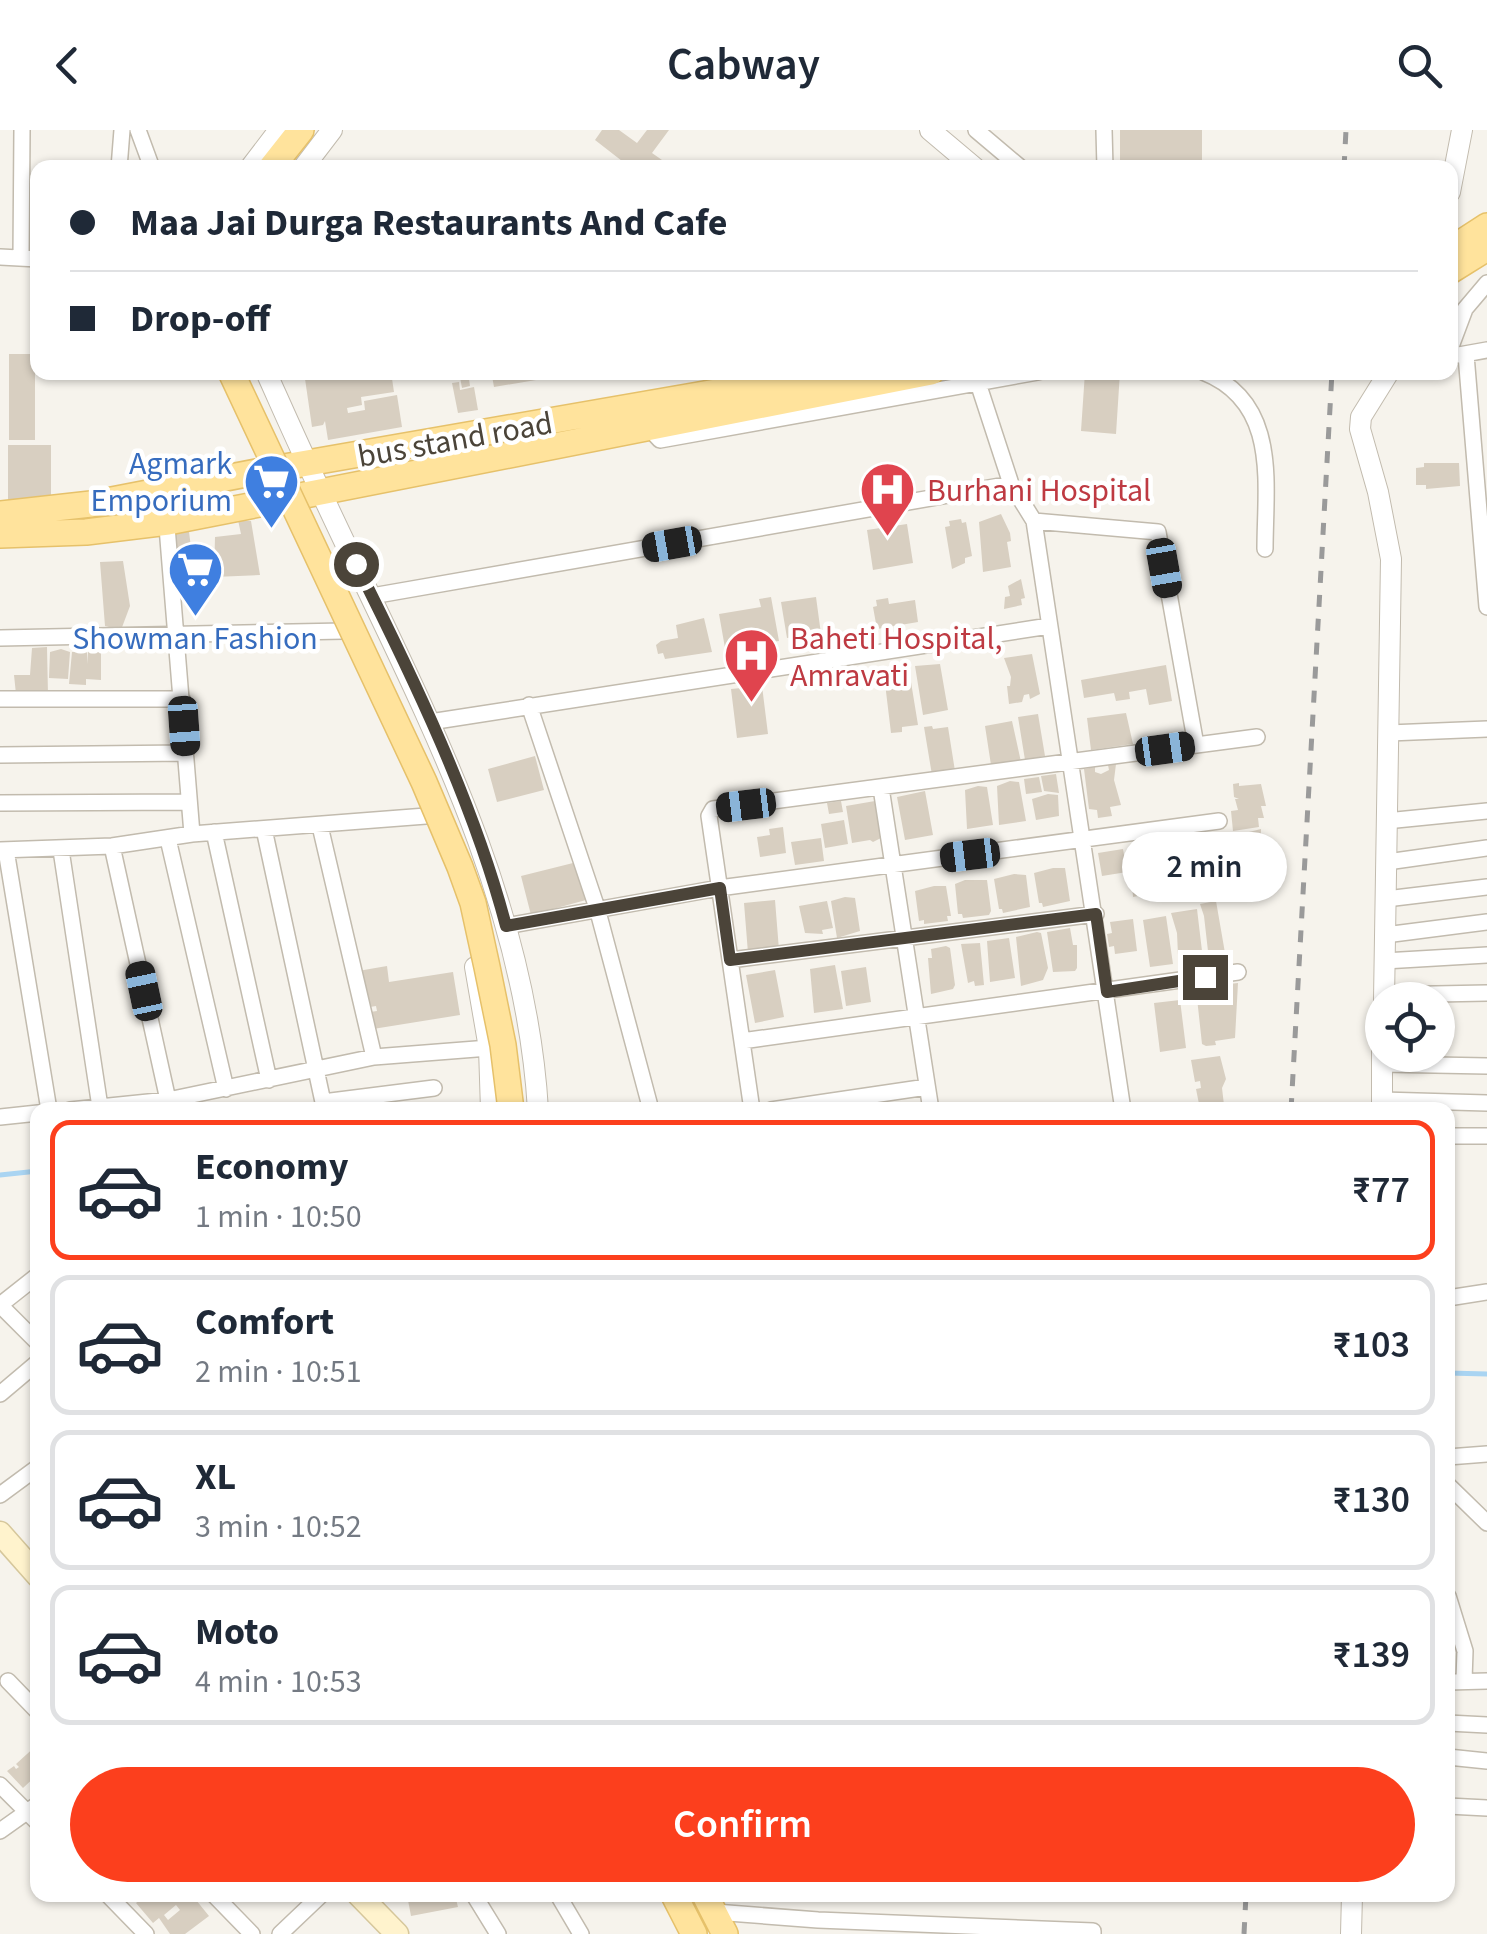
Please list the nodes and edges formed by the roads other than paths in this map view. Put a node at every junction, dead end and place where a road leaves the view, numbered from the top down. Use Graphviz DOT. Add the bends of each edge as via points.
graph roads {
  1 [pos="22,130"];
  2 [pos="122,130"];
  3 [pos="138,130"];
  4 [pos="279,130"];
  5 [pos="301,130"];
  6 [pos="317,130"];
  7 [pos="332,130"];
  8 [pos="930,130"];
  9 [pos="976,130"];
  10 [pos="1104,130"];
  11 [pos="1462,130"];
  12 [pos="120,160"];
  13 [pos="149,160"];
  14 [pos="256,160"];
  15 [pos="277,160"];
  16 [pos="294,160"];
  17 [pos="309,160"];
  18 [pos="966,160"];
  19 [pos="1012,160"];
  20 [pos="1106,160"];
  21 [pos="1456,160"];
  22 [pos="1487,226"];
  23 [pos="1458,245"];
  24 [pos="1487,248"];
  25 [pos="0,258"];
  26 [pos="29,258"];
  27 [pos="1458,266"];
  28 [pos="1487,283"];
  29 [pos="1458,340"];
  30 [pos="1487,350"];
  31 [pos="1458,353"];
  32 [pos="1458,377"];
  33 [pos="231,380"];
  34 [pos="232,380"];
  35 [pos="254,380"];
  36 [pos="270,380"];
  37 [pos="798,380"];
  38 [pos="880,380"];
  39 [pos="994,380"];
  40 [pos="1217,380"];
  41 [pos="1384,380"];
  42 [pos="978,383"];
  43 [pos="650,416"];
  44 [pos="452,452"];
  45 [pos="308,464"];
  46 [pos="267,470"];
  47 [pos="1010,484"];
  48 [pos="164,490"];
  49 [pos="320,491"];
  50 [pos="282,501"];
  51 [pos="0,514"];
  52 [pos="1034,521"];
  53 [pos="168,522"];
  54 [pos="0,535"];
  55 [pos="1265,549"];
  56 [pos="372,596"];
  57 [pos="1487,607"];
  58 [pos="1049,626"];
  59 [pos="344,631"];
  60 [pos="178,636"];
  61 [pos="0,638"];
  62 [pos="0,699"];
  63 [pos="182,699"];
  64 [pos="529,705"];
  65 [pos="430,722"];
  66 [pos="1487,729"];
  67 [pos="1389,734"];
  68 [pos="1257,737"];
  69 [pos="1196,745"];
  70 [pos="186,753"];
  71 [pos="0,755"];
  72 [pos="1072,762"];
  73 [pos="880,788"];
  74 [pos="189,802"];
  75 [pos="0,803"];
  76 [pos="1487,811"];
  77 [pos="426,816"];
  78 [pos="1219,821"];
  79 [pos="1386,821"];
  80 [pos="320,826"];
  81 [pos="264,830"];
  82 [pos="214,832"];
  83 [pos="192,834"];
  84 [pos="168,839"];
  85 [pos="1084,840"];
  86 [pos="112,846"];
  87 [pos="1487,848"];
  88 [pos="3,850"];
  89 [pos="61,850"];
  90 [pos="1388,862"];
  91 [pos="894,865"];
  92 [pos="1487,887"];
  93 [pos="720,888"];
  94 [pos="1386,899"];
  95 [pos="597,908"];
  96 [pos="1096,914"];
  97 [pos="1487,922"];
  98 [pos="506,926"];
  99 [pos="1385,935"];
  100 [pos="905,938"];
  101 [pos="1487,956"];
  102 [pos="730,960"];
  103 [pos="1384,961"];
  104 [pos="1238,972"];
  105 [pos="1384,982"];
  106 [pos="1107,992"];
  107 [pos="1487,993"];
  108 [pos="1455,994"];
  109 [pos="917,1016"];
  110 [pos="742,1041"];
  111 [pos="489,1048"];
  112 [pos="374,1057"];
  113 [pos="1455,1065"];
  114 [pos="1487,1066"];
  115 [pos="316,1069"];
  116 [pos="1382,1072"];
  117 [pos="268,1080"];
  118 [pos="927,1087"];
  119 [pos="434,1088"];
  120 [pos="226,1089"];
  121 [pos="168,1100"];
  122 [pos="48,1102"];
  123 [pos="99,1102"];
  124 [pos="149,1102"];
  125 [pos="323,1102"];
  126 [pos="348,1102"];
  127 [pos="491,1102"];
  128 [pos="510,1102"];
  129 [pos="524,1102"];
  130 [pos="537,1102"];
  131 [pos="649,1102"];
  132 [pos="751,1102"];
  133 [pos="826,1102"];
  134 [pos="930,1102"];
  135 [pos="1123,1102"];
  136 [pos="1382,1102"];
  137 [pos="1487,1103"];
  138 [pos="1455,1104"];
  139 [pos="30,1114"];
  140 [pos="0,1117"];
  141 [pos="1455,1136"];
  142 [pos="1487,1136"];
  143 [pos="30,1281"];
  144 [pos="1487,1292"];
  145 [pos="1455,1297"];
  146 [pos="0,1305"];
  147 [pos="30,1335"];
  148 [pos="30,1369"];
  149 [pos="0,1394"];
  150 [pos="1487,1454"];
  151 [pos="1455,1457"];
  152 [pos="30,1473"];
  153 [pos="1455,1492"];
  154 [pos="0,1495"];
  155 [pos="1487,1523"];
  156 [pos="0,1533"];
  157 [pos="30,1567"];
  158 [pos="1455,1617"];
  159 [pos="8,1681"];
  160 [pos="1456,1681"];
  161 [pos="1487,1681"];
  162 [pos="30,1704"];
  163 [pos="1455,1723"];
  164 [pos="1487,1725"];
  165 [pos="1455,1758"];
  166 [pos="1487,1761"];
  167 [pos="0,1784"];
  168 [pos="1455,1806"];
  169 [pos="1487,1808"];
  170 [pos="30,1810"];
  171 [pos="30,1815"];
  172 [pos="0,1832"];
  173 [pos="115,1902"];
  174 [pos="221,1902"];
  175 [pos="314,1902"];
  176 [pos="366,1902"];
  177 [pos="478,1902"];
  178 [pos="562,1902"];
  179 [pos="678,1902"];
  180 [pos="1352,1902"];
  181 [pos="715,1914"];
  182 [pos="821,1927"];
  183 [pos="917,1927"];
  184 [pos="146,1934"];
  185 [pos="252,1934"];
  186 [pos="280,1934"];
  187 [pos="397,1934"];
  188 [pos="498,1934"];
  189 [pos="581,1934"];
  190 [pos="694,1934"];
  191 [pos="942,1934"];
  192 [pos="1093,1934"];
  193 [pos="1351,1934"];
  1 -- 26 [label="street"];
  2 -- 12 [label="street"];
  3 -- 13 [label="street"];
  4 -- 14 [label="street"];
  5 -- 15 [label="main road"];
  6 -- 16 [label="main road"];
  7 -- 17 [label="street"];
  8 -- 18 [label="street"];
  9 -- 19 [label="street"];
  10 -- 20 [label="street"];
  11 -- 21 [label="street"];
  22 -- 23 [label="main road"];
  24 -- 27 [label="main road"];
  25 -- 26 [label="street"];
  28 -- 29 [label="street" via="1465,309"];
  30 -- 31 [label="street"];
  32 -- 57 [label="street"];
  33 -- 46 [label="street"];
  34 -- 128 [label="main road, bridge" via="424,782 466,885"];
  35 -- 129 [label="main road" via="472,860 511,1000"];
  36 -- 45 [label="street"];
  37 -- 43 [label="main road"];
  38 -- 43 [label="main road"];
  39 -- 42 [label="street"];
  40 -- 55 [label="street" via="1248,407 1264,443"];
  41 -- 67 [label="street" via="1360,428 1391,559"];
  42 -- 43 [label="street" via="660,440"];
  42 -- 47 [label="street"];
  43 -- 44 [label="main road, bus stand road"];
  44 -- 45 [label="main road, bus stand road"];
  44 -- 49 [label="main road, bus stand road"];
  45 -- 46 [label="main road, bus stand road"];
  45 -- 49 [label="street"];
  46 -- 48 [label="main road, bus stand road"];
  46 -- 50 [label="street"];
  47 -- 52 [label="street"];
  47 -- 56 [label="street"];
  48 -- 51 [label="main road, bus stand road"];
  48 -- 53 [label="street"];
  49 -- 50 [label="main road, bus stand road"];
  49 -- 56 [label="street"];
  50 -- 53 [label="main road, bus stand road"];
  50 -- 59 [label="street"];
  52 -- 58 [label="street"];
  52 -- 69 [label="street" via="1158,532"];
  53 -- 54 [label="main road, bus stand road"];
  53 -- 60 [label="street"];
  56 -- 65 [label="street"];
  58 -- 64 [label="street"];
  58 -- 72 [label="street"];
  59 -- 60 [label="street"];
  59 -- 77 [label="street"];
  60 -- 61 [label="street"];
  60 -- 63 [label="street"];
  62 -- 63 [label="street"];
  63 -- 70 [label="street"];
  64 -- 65 [label="street"];
  64 -- 95 [label="street"];
  65 -- 98 [label="street"];
  66 -- 67 [label="street"];
  67 -- 79 [label="street"];
  68 -- 69 [label="street"];
  69 -- 72 [label="street"];
  70 -- 71 [label="street"];
  70 -- 74 [label="street"];
  72 -- 73 [label="street"];
  72 -- 85 [label="street"];
  73 -- 91 [label="street"];
  73 -- 93 [label="street" via="712,809"];
  74 -- 75 [label="street"];
  74 -- 83 [label="street"];
  76 -- 79 [label="street"];
  77 -- 80 [label="street"];
  77 -- 111 [label="street" via="461,906"];
  78 -- 85 [label="street"];
  79 -- 90 [label="street"];
  80 -- 81 [label="street"];
  80 -- 112 [label="street"];
  81 -- 82 [label="street"];
  81 -- 115 [label="street"];
  82 -- 83 [label="street"];
  82 -- 117 [label="street"];
  83 -- 84 [label="street"];
  84 -- 86 [label="street"];
  84 -- 120 [label="street"];
  85 -- 91 [label="street"];
  85 -- 96 [label="street"];
  86 -- 89 [label="street"];
  86 -- 121 [label="street"];
  87 -- 90 [label="street"];
  88 -- 89 [label="street"];
  88 -- 122 [label="street"];
  89 -- 123 [label="street"];
  90 -- 94 [label="street"];
  91 -- 93 [label="street"];
  91 -- 100 [label="street"];
  92 -- 94 [label="street"];
  93 -- 95 [label="street"];
  93 -- 102 [label="street"];
  94 -- 99 [label="street"];
  95 -- 98 [label="street"];
  95 -- 131 [label="street"];
  96 -- 100 [label="street"];
  96 -- 106 [label="street"];
  97 -- 99 [label="street"];
  98 -- 130 [label="street"];
  99 -- 103 [label="street"];
  100 -- 102 [label="street"];
  100 -- 109 [label="street"];
  101 -- 103 [label="street"];
  102 -- 110 [label="street"];
  103 -- 105 [label="street"];
  104 -- 106 [label="street"];
  106 -- 109 [label="street"];
  106 -- 135 [label="street"];
  107 -- 108 [label="street"];
  109 -- 110 [label="street"];
  109 -- 118 [label="street"];
  110 -- 132 [label="street"];
  111 -- 112 [label="street"];
  111 -- 127 [label="street"];
  112 -- 115 [label="street"];
  113 -- 114 [label="street"];
  115 -- 117 [label="street"];
  115 -- 125 [label="street"];
  116 -- 136 [label="street"];
  117 -- 120 [label="street"];
  118 -- 133 [label="street"];
  118 -- 134 [label="street"];
  119 -- 126 [label="street"];
  120 -- 121 [label="street"];
  121 -- 124 [label="street"];
  137 -- 138 [label="street"];
  139 -- 140 [label="street"];
  141 -- 142 [label="street"];
  143 -- 146 [label="street"];
  144 -- 145 [label="street"];
  146 -- 147 [label="street"];
  148 -- 149 [label="street"];
  150 -- 151 [label="street"];
  152 -- 154 [label="street"];
  153 -- 155 [label="street"];
  156 -- 157 [label="main road"];
  158 -- 160 [label="street" via="1463,1640"];
  159 -- 162 [label="street"];
  160 -- 161 [label="street"];
  163 -- 164 [label="street"];
  165 -- 166 [label="street"];
  167 -- 170 [label="street"];
  168 -- 169 [label="street"];
  171 -- 172 [label="street"];
  173 -- 184 [label="street"];
  174 -- 185 [label="street"];
  175 -- 186 [label="street"];
  176 -- 187 [label="main road"];
  177 -- 188 [label="street"];
  178 -- 189 [label="street"];
  179 -- 190 [label="main road"];
  180 -- 193 [label="street"];
  181 -- 182 [label="street"];
  182 -- 183 [label="street"];
  183 -- 191 [label="street"];
  183 -- 192 [label="street"];
}
